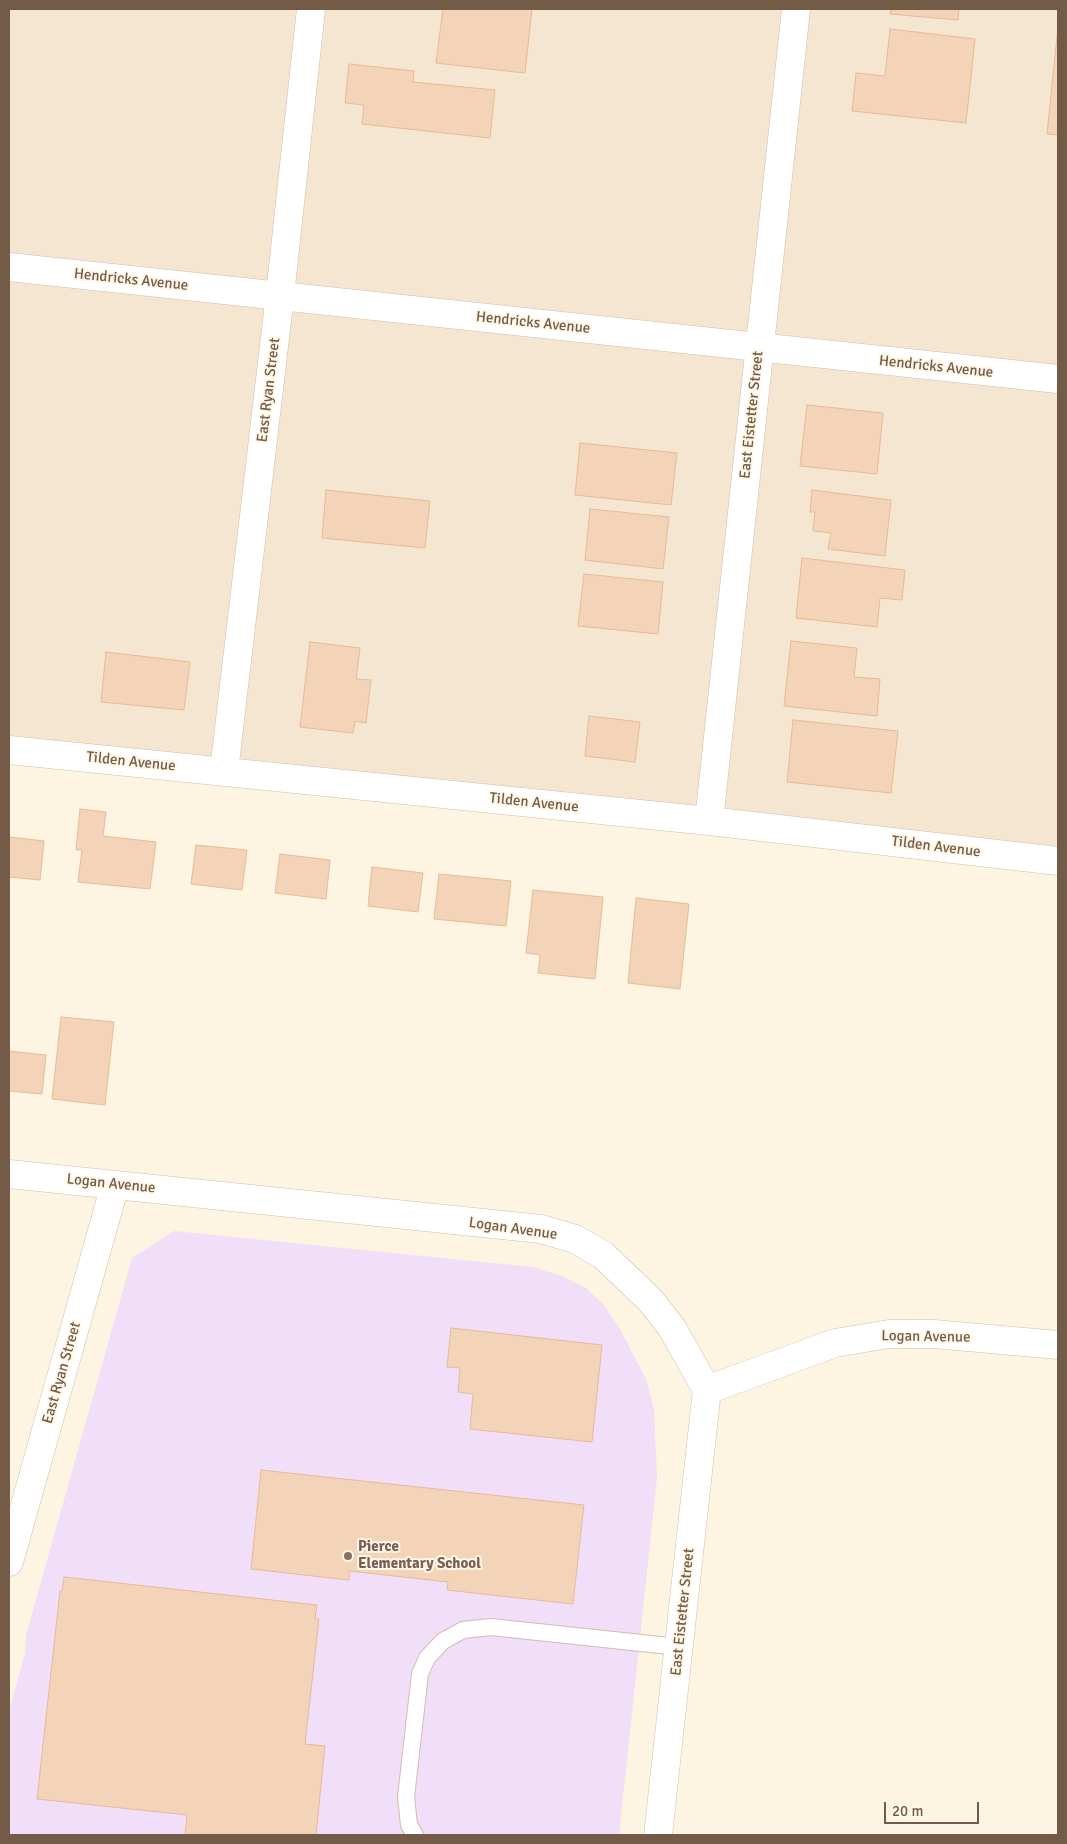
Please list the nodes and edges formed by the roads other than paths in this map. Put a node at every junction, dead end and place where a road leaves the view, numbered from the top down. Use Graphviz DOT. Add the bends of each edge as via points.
graph roads {
  1 [pos="311,9"];
  2 [pos="796,9"];
  3 [pos="9,267"];
  4 [pos="280,296"];
  5 [pos="759,348"];
  6 [pos="1058,379"];
  7 [pos="9,750"];
  8 [pos="224,771"];
  9 [pos="709,820"];
  10 [pos="1058,861"];
  11 [pos="9,1174"];
  12 [pos="115,1185"];
  13 [pos="1058,1344"];
  14 [pos="707,1390"];
  15 [pos="9,1562"];
  16 [pos="679,1647"];
  17 [pos="415,1835"];
  18 [pos="658,1835"];
  1 -- 4 [label="street, East Ryan Street"];
  2 -- 5 [label="street, East Eistetter Street"];
  3 -- 4 [label="street, Hendricks Avenue"];
  4 -- 5 [label="street, Hendricks Avenue"];
  4 -- 8 [label="street, East Ryan Street"];
  5 -- 6 [label="street, Hendricks Avenue"];
  5 -- 9 [label="street, East Eistetter Street"];
  7 -- 8 [label="street, Tilden Avenue"];
  8 -- 9 [label="street, Tilden Avenue"];
  9 -- 10 [label="street, Tilden Avenue"];
  11 -- 12 [label="street, Logan Avenue"];
  12 -- 14 [label="street, Logan Avenue" via="541,1229 574,1239 604,1255 651,1300 672,1328"];
  12 -- 15 [label="street, East Ryan Street"];
  13 -- 14 [label="street, Logan Avenue" via="934,1334 889,1334 835,1343"];
  14 -- 16 [label="street, East Eistetter Street"];
  16 -- 17 [label="lane" via="491,1627 463,1630 443,1641 427,1658 420,1674 406,1796 409,1825"];
  16 -- 18 [label="street, East Eistetter Street"];
}
